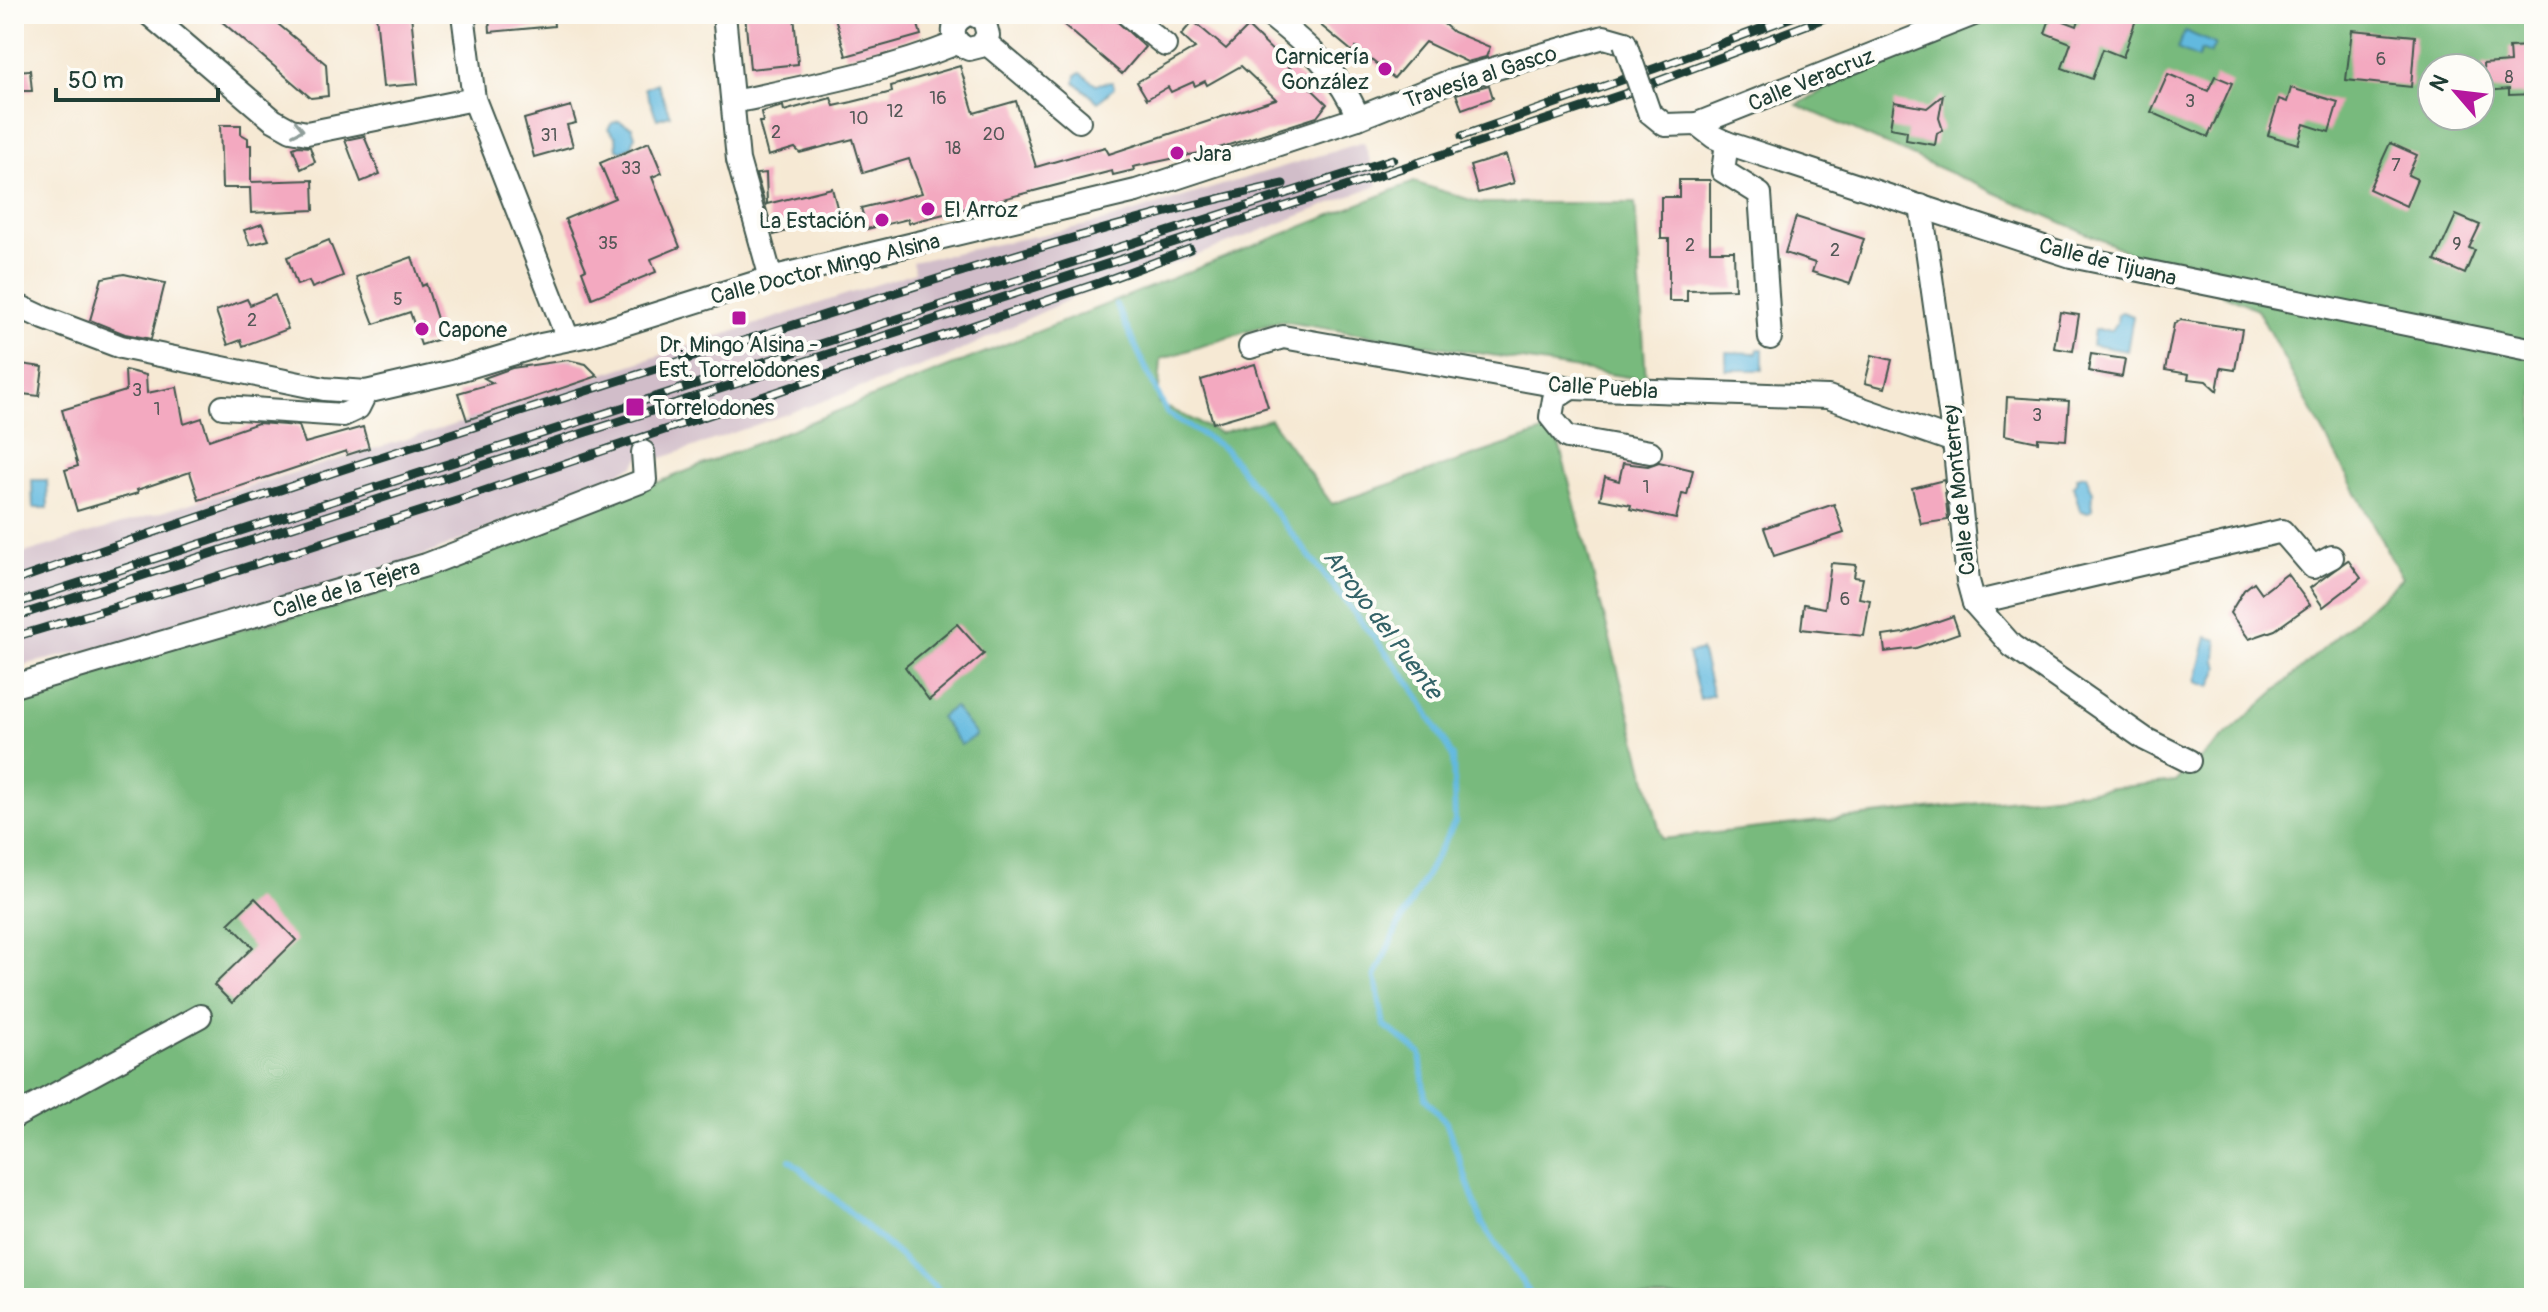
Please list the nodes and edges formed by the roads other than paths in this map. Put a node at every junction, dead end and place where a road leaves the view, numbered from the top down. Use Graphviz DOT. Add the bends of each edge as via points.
graph roads {
  1 [pos="149,14"];
  2 [pos="463,14"];
  3 [pos="724,14"];
  4 [pos="972,14"];
  5 [pos="1127,14"];
  6 [pos="1974,14"];
  7 [pos="1281,18"];
  8 [pos="985,42"];
  9 [pos="957,43"];
  10 [pos="1165,45"];
  11 [pos="474,99"];
  12 [pos="733,102"];
  13 [pos="1649,112"];
  14 [pos="1358,118"];
  15 [pos="1079,121"];
  16 [pos="1697,124"];
  17 [pos="1727,143"];
  18 [pos="1921,206"];
  19 [pos="771,278"];
  20 [pos="14,304"];
  21 [pos="1770,338"];
  22 [pos="568,339"];
  23 [pos="1250,347"];
  24 [pos="2534,350"];
  25 [pos="1571,388"];
  26 [pos="366,392"];
  27 [pos="223,407"];
  28 [pos="1954,441"];
  29 [pos="643,452"];
  30 [pos="1650,452"];
  31 [pos="2332,557"];
  32 [pos="1974,603"];
  33 [pos="14,686"];
  34 [pos="2189,761"];
  35 [pos="200,1016"];
  36 [pos="14,1117"];
  1 -- 11 [label="street, one-way" via="291,130 307,133"];
  2 -- 11 [label="street"];
  3 -- 12 [label="street"];
  4 -- 8 [label="street" via="988,27"];
  4 -- 9 [label="street" via="958,19"];
  5 -- 10 [label="street"];
  6 -- 16 [label="street, Calle Veracruz"];
  7 -- 14 [label="street" via="1338,78"];
  8 -- 9 [label="street" via="969,49"];
  8 -- 15 [label="street"];
  9 -- 12 [label="street" via="874,72"];
  11 -- 22 [label="street"];
  12 -- 19 [label="street" via="738,160"];
  13 -- 14 [label="street, Travesía al Gasco, bridge" via="1625,43 1604,37 1448,82"];
  13 -- 16 [label="street, Calle Veracruz" via="1665,125"];
  14 -- 19 [label="street, Calle Doctor Mingo Alsina" via="1136,191"];
  16 -- 17 [label="street, Calle de Tijuana"];
  17 -- 18 [label="street, Calle de Tijuana"];
  17 -- 21 [label="street" via="1723,171 1760,194"];
  18 -- 24 [label="street, Calle de Tijuana" via="2071,256"];
  18 -- 28 [label="street, Calle de Monterrey"];
  19 -- 22 [label="street, Calle Doctor Mingo Alsina"];
  20 -- 26 [label="street" via="121,347 324,389"];
  22 -- 26 [label="street, Calle Doctor Mingo Alsina"];
  23 -- 25 [label="street, Calle Puebla" via="1283,337"];
  25 -- 28 [label="street, Calle Puebla" via="1828,397"];
  25 -- 30 [label="street" via="1554,399 1551,417 1567,437"];
  26 -- 27 [label="street" via="358,408 343,415"];
  28 -- 32 [label="street, Calle de Monterrey"];
  29 -- 33 [label="street, Calle de la Tejera" via="646,480 426,565"];
  31 -- 32 [label="street" via="2313,567 2282,531"];
  32 -- 34 [label="street, Calle de Monterrey" via="2012,646 2145,739"];
  35 -- 36 [label="street"];
}
